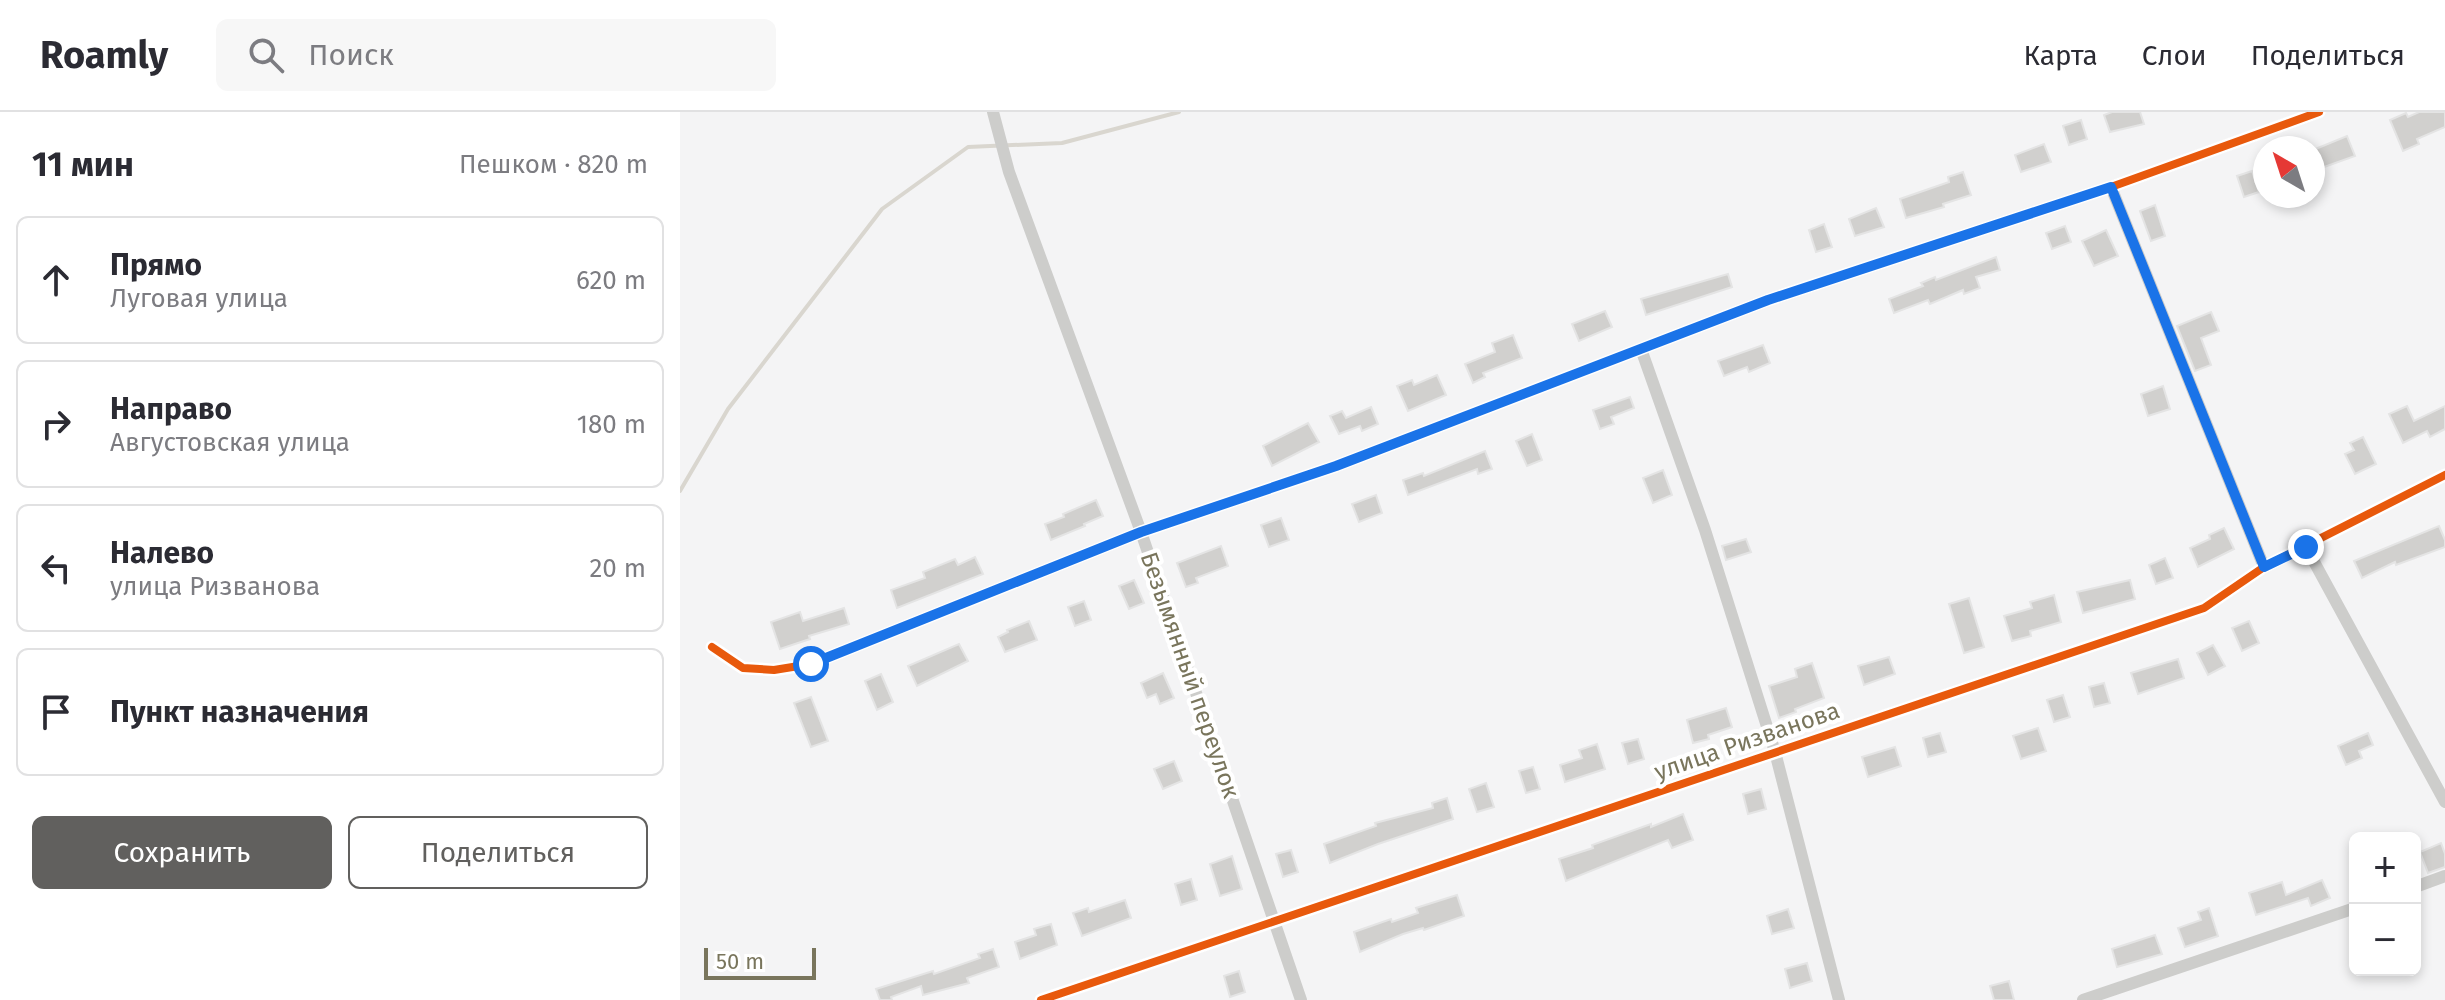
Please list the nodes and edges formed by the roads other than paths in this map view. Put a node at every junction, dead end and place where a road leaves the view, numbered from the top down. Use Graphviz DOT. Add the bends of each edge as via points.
graph roads {
  1 [pos="2319,112"];
  2 [pos="994,116"];
  3 [pos="2111,187"];
  4 [pos="1641,349"];
  5 [pos="2445,475"];
  6 [pos="1141,532"];
  7 [pos="2306,547"];
  8 [pos="2264,567"];
  9 [pos="712,647"];
  10 [pos="1775,752"];
  11 [pos="2445,802"];
  12 [pos="2445,876"];
  13 [pos="2421,885"];
  14 [pos="2349,910"];
  15 [pos="1274,921"];
  16 [pos="1041,1000"];
  17 [pos="1301,1000"];
  18 [pos="1839,1000"];
  19 [pos="2083,1000"];
  1 -- 3 [label="street"];
  2 -- 6 [label="street, Безымянный переулок" via="1009,172"];
  3 -- 4 [label="street" via="1768,300"];
  3 -- 8 [label="street"];
  4 -- 6 [label="street" via="1336,466"];
  4 -- 10 [label="street"];
  5 -- 7 [label="street, улица Ризванова"];
  6 -- 9 [label="street" via="811,664 743,668"];
  6 -- 15 [label="street, Безымянный переулок"];
  7 -- 8 [label="street, улица Ризванова"];
  7 -- 11 [label="street"];
  8 -- 10 [label="street, улица Ризванова" via="2204,608"];
  10 -- 15 [label="street, улица Ризванова"];
  10 -- 18 [label="street"];
  12 -- 13 [label="street"];
  14 -- 19 [label="street"];
  15 -- 16 [label="street, улица Ризванова"];
  15 -- 17 [label="street, Безымянный переулок"];
}
